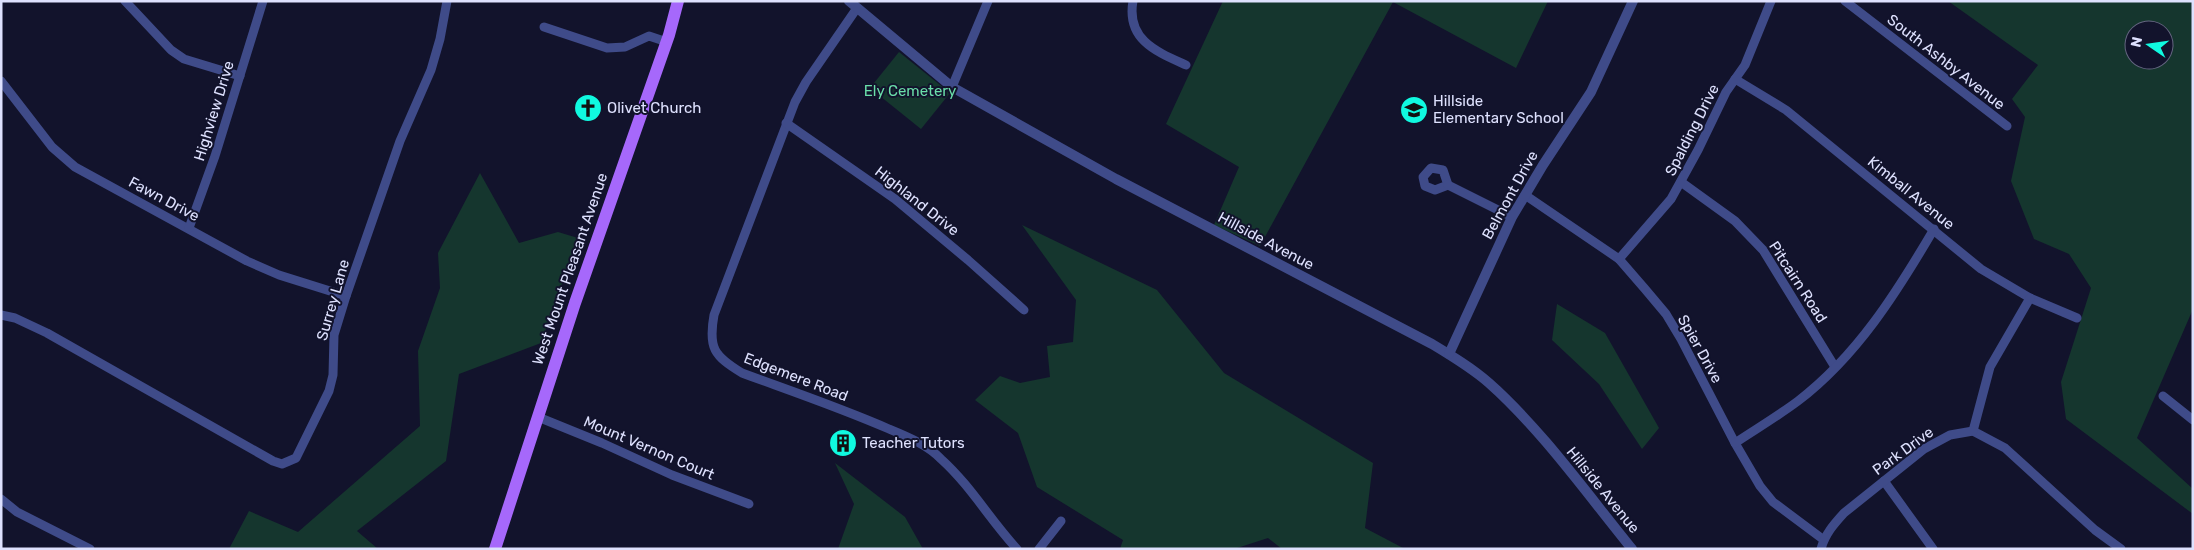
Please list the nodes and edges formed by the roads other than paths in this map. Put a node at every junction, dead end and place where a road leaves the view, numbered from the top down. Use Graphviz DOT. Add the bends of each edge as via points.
graph roads {
  1 [pos="125,1"];
  2 [pos="262,1"];
  3 [pos="447,1"];
  4 [pos="678,1"];
  5 [pos="988,1"];
  6 [pos="1133,1"];
  7 [pos="1633,1"];
  8 [pos="1771,1"];
  9 [pos="1845,1"];
  10 [pos="853,5"];
  11 [pos="544,27"];
  12 [pos="667,42"];
  13 [pos="1186,65"];
  14 [pos="240,76"];
  15 [pos="1735,79"];
  16 [pos="1,81"];
  17 [pos="952,87"];
  18 [pos="786,123"];
  19 [pos="2007,126"];
  20 [pos="1681,182"];
  21 [pos="1448,185"];
  22 [pos="1525,195"];
  23 [pos="1512,217"];
  24 [pos="188,228"];
  25 [pos="1934,229"];
  26 [pos="1618,259"];
  27 [pos="346,296"];
  28 [pos="2030,298"];
  29 [pos="1024,310"];
  30 [pos="1,315"];
  31 [pos="2077,318"];
  32 [pos="1449,354"];
  33 [pos="1835,367"];
  34 [pos="2163,396"];
  35 [pos="538,416"];
  36 [pos="2193,420"];
  37 [pos="1974,431"];
  38 [pos="1735,443"];
  39 [pos="1884,481"];
  40 [pos="1,499"];
  41 [pos="749,504"];
  42 [pos="1061,521"];
  43 [pos="1823,544"];
  44 [pos="90,549"];
  45 [pos="495,549"];
  46 [pos="1017,549"];
  47 [pos="1039,549"];
  48 [pos="1632,549"];
  49 [pos="1933,549"];
  50 [pos="2121,549"];
  1 -- 14 [label="street" via="171,50 184,59"];
  2 -- 14 [label="street, Highview Drive"];
  3 -- 27 [label="street, Surrey Lane" via="431,70 400,141"];
  4 -- 12 [label="main road, West Mount Pleasant Avenue"];
  5 -- 17 [label="street"];
  6 -- 13 [label="street" via="1132,18 1148,46"];
  7 -- 22 [label="street, Belmont Drive" via="1590,92"];
  8 -- 15 [label="street, Spalding Drive" via="1745,65"];
  9 -- 19 [label="street, South Ashby Avenue"];
  10 -- 17 [label="street, Hillside Avenue"];
  10 -- 18 [label="street, Edgemere Road" via="806,82"];
  11 -- 12 [label="street" via="607,48 625,47 649,36"];
  12 -- 35 [label="main road, West Mount Pleasant Avenue"];
  14 -- 24 [label="street, Highview Drive" via="216,156"];
  15 -- 20 [label="street, Spalding Drive"];
  15 -- 25 [label="street, Kimball Avenue" via="1786,110"];
  16 -- 24 [label="street, Fawn Drive" via="52,147 75,167"];
  17 -- 32 [label="street, Hillside Avenue" via="1102,172"];
  18 -- 29 [label="street, Highland Drive" via="895,200"];
  18 -- 46 [label="street, Edgemere Road" via="714,315 710,335 715,352 742,373 869,420 940,457 976,496"];
  20 -- 26 [label="street, Spalding Drive" via="1671,199"];
  20 -- 33 [label="street, Pitcairn Road" via="1735,221 1763,250"];
  21 -- 23 [label="street"];
  22 -- 23 [label="street, Belmont Drive"];
  22 -- 26 [label="street, Spier Drive"];
  23 -- 32 [label="street, Belmont Drive"];
  24 -- 27 [label="street, Fawn Drive" via="247,261"];
  25 -- 28 [label="street, Kimball Avenue" via="1981,269"];
  25 -- 33 [label="street" via="1895,295"];
  26 -- 38 [label="street, Spier Drive" via="1666,314"];
  27 -- 30 [label="street, Surrey Lane" via="334,335 333,375 329,391 296,458 282,464 47,333"];
  28 -- 31 [label="street, Kimball Avenue"];
  28 -- 37 [label="street" via="1990,368"];
  32 -- 48 [label="street, Hillside Avenue" via="1512,404"];
  33 -- 38 [label="street" via="1798,401"];
  34 -- 36 [label="street"];
  35 -- 41 [label="street, Mount Vernon Court" via="672,475"];
  35 -- 45 [label="main road, West Mount Pleasant Avenue"];
  37 -- 39 [label="street, Park Drive" via="1958,432 1937,440"];
  37 -- 50 [label="street" via="2005,448 2095,530"];
  38 -- 43 [label="street, Spier Drive" via="1773,502"];
  39 -- 43 [label="street, Park Drive" via="1844,513"];
  39 -- 49 [label="street"];
  40 -- 44 [label="street" via="17,512"];
  42 -- 47 [label="street"];
}
